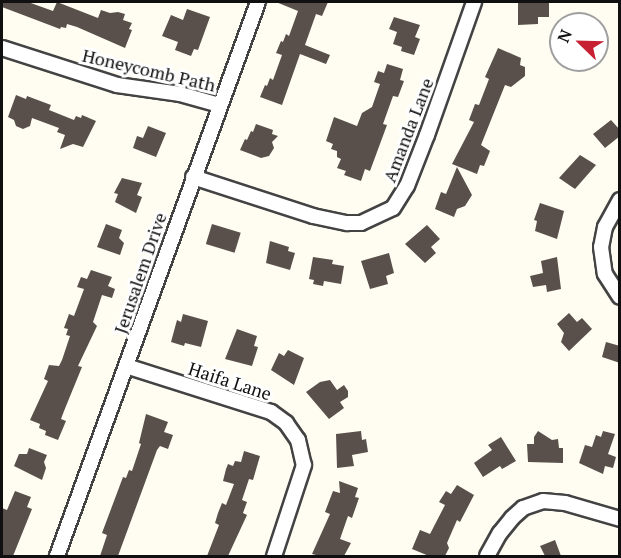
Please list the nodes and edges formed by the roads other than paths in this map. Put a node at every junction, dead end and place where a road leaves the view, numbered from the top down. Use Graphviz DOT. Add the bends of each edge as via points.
graph roads {
  1 [pos="258,2"];
  2 [pos="474,2"];
  3 [pos="2,48"];
  4 [pos="220,105"];
  5 [pos="193,177"];
  6 [pos="620,200"];
  7 [pos="620,297"];
  8 [pos="126,366"];
  9 [pos="620,519"];
  10 [pos="57,556"];
  11 [pos="274,556"];
  12 [pos="487,556"];
  1 -- 4 [label="street, Jerusalem Drive"];
  2 -- 5 [label="street, Amanda Lane" via="407,186 393,208 361,223 347,223 313,216"];
  3 -- 4 [label="street, Honeycomb Path" via="117,85 180,94"];
  4 -- 5 [label="street, Jerusalem Drive"];
  5 -- 8 [label="street, Jerusalem Drive"];
  6 -- 7 [label="street" via="605,228 601,247 606,274"];
  8 -- 10 [label="street, Jerusalem Drive"];
  8 -- 11 [label="street, Haifa Lane" via="271,412 286,423 298,440 304,465"];
  9 -- 12 [label="street" via="565,503 543,501 523,508 512,518"];
}
